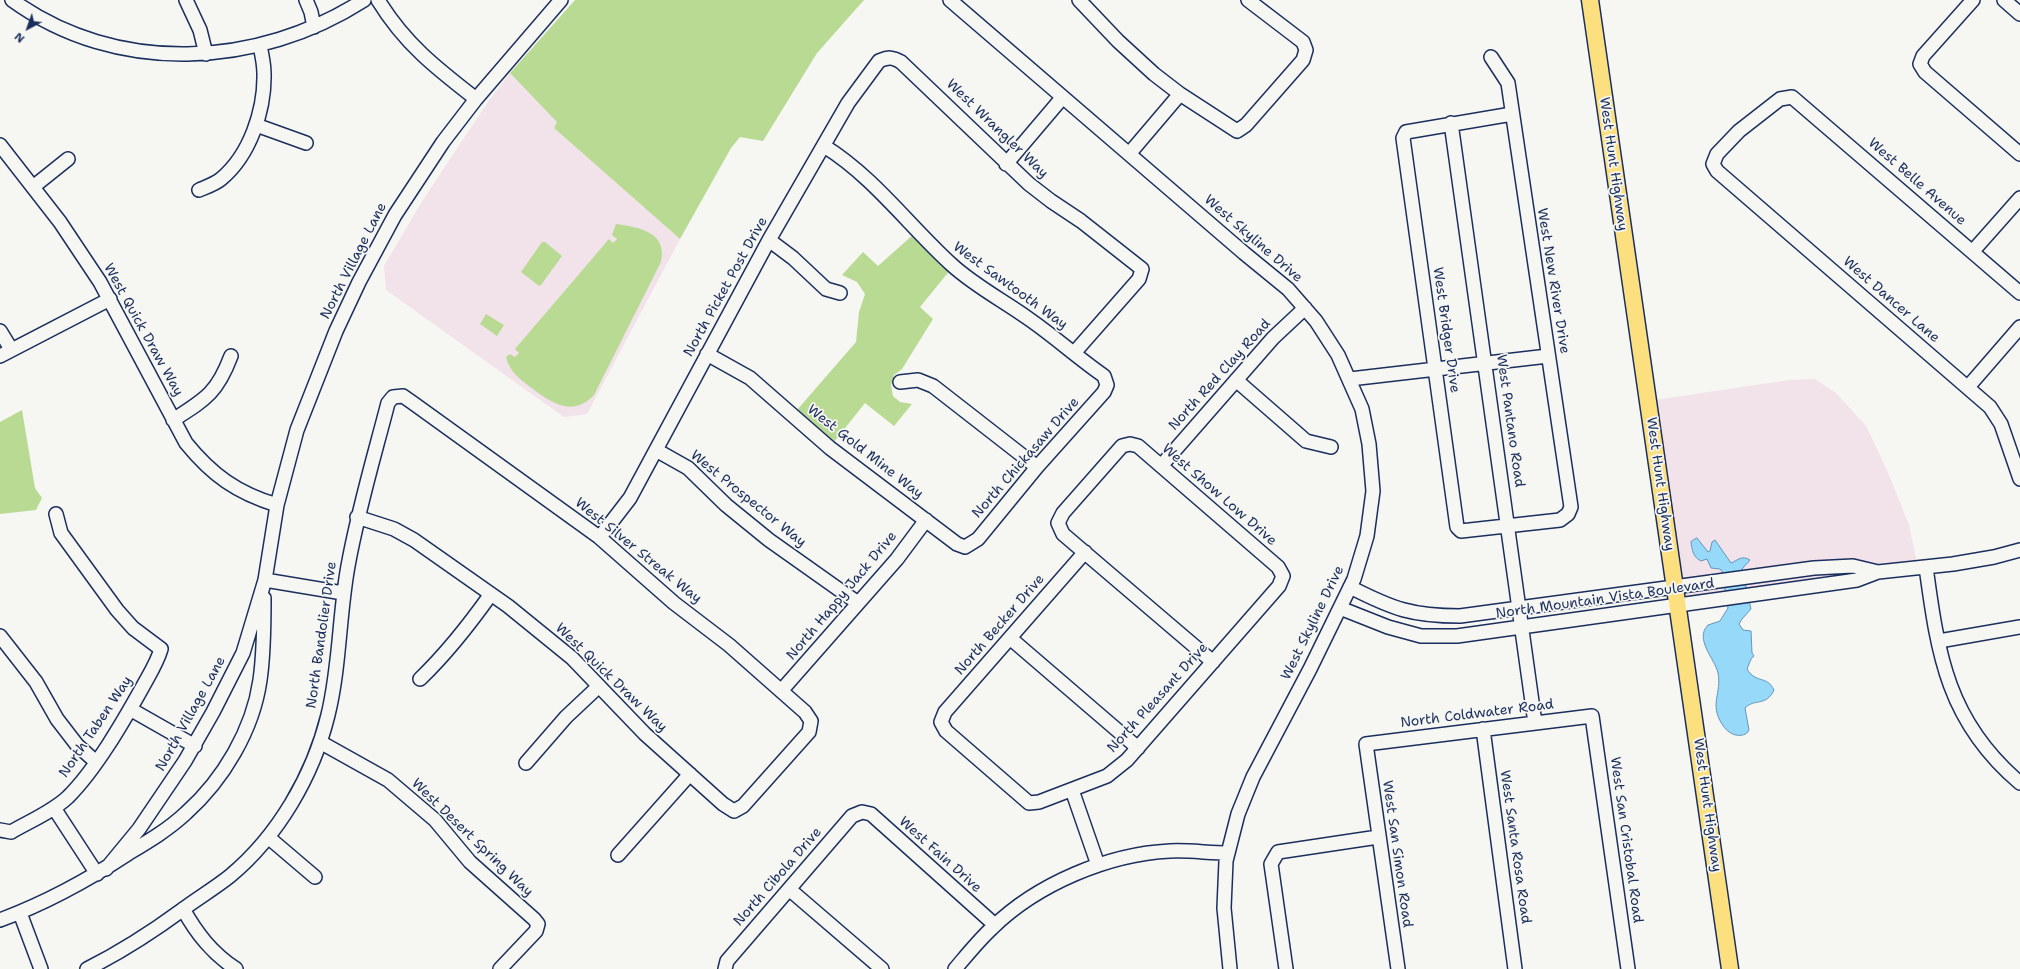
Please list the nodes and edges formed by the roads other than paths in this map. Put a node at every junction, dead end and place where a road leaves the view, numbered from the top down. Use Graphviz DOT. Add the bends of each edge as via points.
graph roads {
  1 [pos="12,0"];
  2 [pos="186,0"];
  3 [pos="306,0"];
  4 [pos="364,0"];
  5 [pos="378,0"];
  6 [pos="561,0"];
  7 [pos="950,0"];
  8 [pos="1079,0"];
  9 [pos="1248,0"];
  10 [pos="1590,0"];
  11 [pos="1973,0"];
  12 [pos="2004,0"];
  13 [pos="2020,14"];
  14 [pos="314,27"];
  15 [pos="260,46"];
  16 [pos="206,54"];
  17 [pos="1491,57"];
  18 [pos="887,58"];
  19 [pos="1180,94"];
  20 [pos="1062,98"];
  21 [pos="476,99"];
  22 [pos="1512,114"];
  23 [pos="1451,123"];
  24 [pos="256,125"];
  25 [pos="306,143"];
  26 [pos="0,145"];
  27 [pos="824,146"];
  28 [pos="1129,154"];
  29 [pos="2020,154"];
  30 [pos="68,159"];
  31 [pos="1006,164"];
  32 [pos="1713,164"];
  33 [pos="34,187"];
  34 [pos="199,190"];
  35 [pos="2020,198"];
  36 [pos="770,240"];
  37 [pos="1973,251"];
  38 [pos="840,293"];
  39 [pos="2020,293"];
  40 [pos="110,299"];
  41 [pos="1305,308"];
  42 [pos="2020,327"];
  43 [pos="0,332"];
  44 [pos="6,353"];
  45 [pos="1074,353"];
  46 [pos="707,354"];
  47 [pos="231,356"];
  48 [pos="1548,356"];
  49 [pos="1485,363"];
  50 [pos="1435,369"];
  51 [pos="1350,379"];
  52 [pos="1236,380"];
  53 [pos="900,382"];
  54 [pos="1107,385"];
  55 [pos="1968,387"];
  56 [pos="393,396"];
  57 [pos="173,420"];
  58 [pos="1331,447"];
  59 [pos="656,450"];
  60 [pos="1161,466"];
  61 [pos="1037,467"];
  62 [pos="2020,479"];
  63 [pos="277,505"];
  64 [pos="56,514"];
  65 [pos="357,517"];
  66 [pos="926,520"];
  67 [pos="1509,527"];
  68 [pos="600,537"];
  69 [pos="965,547"];
  70 [pos="2020,550"];
  71 [pos="1086,552"];
  72 [pos="1926,567"];
  73 [pos="1878,572"];
  74 [pos="1283,576"];
  75 [pos="265,580"];
  76 [pos="1676,586"];
  77 [pos="1350,587"];
  78 [pos="343,593"];
  79 [pos="491,594"];
  80 [pos="858,603"];
  81 [pos="1678,604"];
  82 [pos="1340,608"];
  83 [pos="1520,608"];
  84 [pos="1523,627"];
  85 [pos="2020,627"];
  86 [pos="0,636"];
  87 [pos="1010,638"];
  88 [pos="1938,641"];
  89 [pos="1213,662"];
  90 [pos="420,679"];
  91 [pos="599,686"];
  92 [pos="781,691"];
  93 [pos="130,708"];
  94 [pos="1592,716"];
  95 [pos="1535,723"];
  96 [pos="1483,729"];
  97 [pos="320,742"];
  98 [pos="1366,744"];
  99 [pos="195,746"];
  100 [pos="1138,748"];
  101 [pos="96,762"];
  102 [pos="526,763"];
  103 [pos="690,774"];
  104 [pos="2020,783"];
  105 [pos="1072,790"];
  106 [pos="1029,802"];
  107 [pos="54,808"];
  108 [pos="734,810"];
  109 [pos="862,812"];
  110 [pos="1,830"];
  111 [pos="268,837"];
  112 [pos="1378,837"];
  113 [pos="1228,854"];
  114 [pos="618,855"];
  115 [pos="1098,865"];
  116 [pos="101,871"];
  117 [pos="315,877"];
  118 [pos="790,889"];
  119 [pos="183,909"];
  120 [pos="20,913"];
  121 [pos="0,920"];
  122 [pos="995,925"];
  123 [pos="960,967"];
  124 [pos="89,968"];
  125 [pos="41,969"];
  126 [pos="236,969"];
  127 [pos="500,969"];
  128 [pos="725,969"];
  129 [pos="882,969"];
  130 [pos="1230,969"];
  131 [pos="1286,969"];
  132 [pos="1398,969"];
  133 [pos="1516,969"];
  134 [pos="1628,969"];
  135 [pos="1730,969"];
  1 -- 16 [label="street" via="43,19 95,42 154,53"];
  2 -- 16 [label="street" via="200,30"];
  3 -- 14 [label="street"];
  4 -- 14 [label="street"];
  5 -- 21 [label="street" via="390,20 416,50"];
  6 -- 21 [label="street, North Village Lane"];
  7 -- 20 [label="street, West Skyline Drive"];
  8 -- 19 [label="street" via="1118,41"];
  9 -- 19 [label="street" via="1303,42 1306,50 1303,60 1246,125 1237,131"];
  10 -- 76 [label="main road, West Hunt Highway"];
  11 -- 29 [label="street" via="1923,56 1920,64"];
  12 -- 13 [label="street"];
  14 -- 15 [label="street"];
  15 -- 16 [label="street"];
  15 -- 24 [label="street" via="264,73"];
  17 -- 22 [label="street, West New River Drive" via="1508,83"];
  18 -- 27 [label="street, North Picket Post Drive" via="879,61 853,97"];
  18 -- 31 [label="street, West Wrangler Way" via="892,57 901,62 954,110"];
  19 -- 28 [label="street"];
  20 -- 28 [label="street, West Skyline Drive"];
  20 -- 31 [label="street"];
  21 -- 63 [label="street, North Village Lane" via="418,178 359,282 336,331 297,430"];
  22 -- 23 [label="street"];
  22 -- 48 [label="street, West New River Drive"];
  23 -- 49 [label="street, West Pantano Road"];
  23 -- 50 [label="street, West Bridger Drive" via="1406,132 1403,138"];
  24 -- 25 [label="street"];
  24 -- 34 [label="street" via="234,166 220,180"];
  26 -- 33 [label="street, West Quick Draw Way"];
  27 -- 36 [label="street, North Picket Post Drive"];
  27 -- 45 [label="street, West Sawtooth Way" via="878,189 954,267"];
  28 -- 41 [label="street, West Skyline Drive" via="1288,288"];
  30 -- 33 [label="street"];
  31 -- 45 [label="street, West Wrangler Way" via="1142,269 1139,279"];
  32 -- 37 [label="street, West Belle Avenue" via="1717,154 1739,131 1780,100 1792,97"];
  32 -- 55 [label="street, West Dancer Lane" via="1717,171"];
  33 -- 40 [label="street, West Quick Draw Way"];
  35 -- 37 [label="street"];
  36 -- 38 [label="street" via="826,289"];
  36 -- 46 [label="street, North Picket Post Drive"];
  37 -- 39 [label="street, West Belle Avenue"];
  40 -- 44 [label="street"];
  40 -- 57 [label="street, West Quick Draw Way"];
  41 -- 51 [label="street, West Skyline Drive" via="1338,355"];
  41 -- 52 [label="street, North Red Clay Road" via="1277,334"];
  42 -- 55 [label="street"];
  43 -- 44 [label="street"];
  45 -- 54 [label="street, West Sawtooth Way" via="1104,376"];
  46 -- 59 [label="street, North Picket Post Drive"];
  46 -- 66 [label="street, West Gold Mine Way" via="750,378 830,448"];
  47 -- 57 [label="street" via="222,378 212,393"];
  48 -- 49 [label="street"];
  48 -- 67 [label="street, West New River Drive" via="1571,507 1568,514 1560,520"];
  49 -- 50 [label="street"];
  49 -- 67 [label="street, West Pantano Road"];
  50 -- 51 [label="street"];
  50 -- 67 [label="street, West Bridger Drive" via="1457,527 1461,531"];
  51 -- 77 [label="street, West Skyline Drive" via="1362,409 1369,444 1373,491 1366,536"];
  52 -- 58 [label="street" via="1306,441"];
  52 -- 60 [label="street, North Red Clay Road"];
  53 -- 61 [label="street" via="918,380 933,386"];
  54 -- 61 [label="street, North Chickasaw Drive" via="1104,392"];
  55 -- 62 [label="street, West Dancer Lane" via="1990,407 2001,424"];
  56 -- 65 [label="street, North Bandolier Drive" via="388,403"];
  56 -- 68 [label="street, West Silver Streak Way" via="403,396 414,403"];
  57 -- 63 [label="street, West Quick Draw Way" via="186,443 218,476 237,490"];
  59 -- 68 [label="street, North Picket Post Drive" via="630,498"];
  59 -- 80 [label="street, West Prospector Way" via="688,468 726,505 769,540"];
  60 -- 71 [label="street, West Show Low Drive" via="1138,446 1122,446 1062,513 1058,523 1063,534"];
  60 -- 74 [label="street, West Show Low Drive" via="1278,567"];
  61 -- 69 [label="street, North Chickasaw Drive" via="978,539"];
  63 -- 75 [label="street, North Village Lane"];
  64 -- 93 [label="street, North Taben Way" via="61,533 117,610 134,628 161,649"];
  65 -- 78 [label="street, North Bandolier Drive"];
  65 -- 79 [label="street, West Quick Draw Way" via="394,529 414,540"];
  66 -- 69 [label="street, West Gold Mine Way"];
  66 -- 80 [label="street, North Happy Jack Drive"];
  67 -- 83 [label="street, West Pantano Road"];
  68 -- 92 [label="street, West Silver Streak Way" via="674,603 729,645"];
  70 -- 72 [label="street, North Mountain Vista Boulevard" via="1994,557"];
  71 -- 87 [label="street, North Becker Drive"];
  71 -- 89 [label="street"];
  72 -- 73 [label="street, North Mountain Vista Boulevard"];
  72 -- 88 [label="street"];
  73 -- 76 [label="street, North Mountain Vista Boulevard" via="1854,566"];
  73 -- 81 [label="street, North Mountain Vista Boulevard" via="1856,580"];
  74 -- 89 [label="street, North Pleasant Drive" via="1279,586"];
  75 -- 78 [label="street"];
  75 -- 99 [label="street, North Village Lane" via="243,653"];
  75 -- 116 [label="street, North Village Lane" via="260,681 236,750 213,785 186,814"];
  76 -- 81 [label="main road, West Hunt Highway"];
  76 -- 83 [label="street, North Mountain Vista Boulevard"];
  77 -- 82 [label="street, West Skyline Drive"];
  77 -- 83 [label="street, North Mountain Vista Boulevard" via="1407,612 1435,616 1460,616"];
  78 -- 97 [label="street, North Bandolier Drive" via="333,692"];
  79 -- 90 [label="street" via="465,630"];
  79 -- 91 [label="street, West Quick Draw Way" via="572,658"];
  80 -- 92 [label="street, North Happy Jack Drive"];
  81 -- 84 [label="street, North Mountain Vista Boulevard"];
  81 -- 135 [label="main road, West Hunt Highway"];
  82 -- 84 [label="street, North Mountain Vista Boulevard" via="1388,627 1421,636 1457,636"];
  82 -- 113 [label="street, West Skyline Drive" via="1253,777 1238,814"];
  83 -- 84 [label="street, West Pantano Road"];
  84 -- 95 [label="street, West Pantano Road"];
  85 -- 88 [label="street"];
  86 -- 101 [label="street" via="36,682 57,719 77,745"];
  87 -- 100 [label="street"];
  87 -- 106 [label="street, North Becker Drive" via="945,712 941,722 946,731"];
  88 -- 104 [label="street" via="1944,671 1972,731"];
  89 -- 100 [label="street, North Pleasant Drive"];
  91 -- 102 [label="street" via="566,717"];
  91 -- 103 [label="street, West Quick Draw Way" via="645,734"];
  92 -- 108 [label="street, West Silver Streak Way" via="805,712 811,721 809,732 743,806"];
  93 -- 99 [label="street"];
  93 -- 101 [label="street, North Taben Way"];
  94 -- 95 [label="street, North Coldwater Road"];
  94 -- 134 [label="street, West San Cristobal Road"];
  95 -- 96 [label="street, North Coldwater Road"];
  96 -- 98 [label="street, North Coldwater Road"];
  96 -- 133 [label="street, West Santa Rosa Road"];
  97 -- 111 [label="street, North Bandolier Drive" via="293,801"];
  97 -- 127 [label="street, West Desert Spring Way" via="388,780 435,820 470,862 538,924 529,939"];
  98 -- 112 [label="street, West San Simon Road"];
  99 -- 116 [label="street, North Village Lane" via="139,829"];
  100 -- 105 [label="street, North Pleasant Drive" via="1106,776"];
  101 -- 107 [label="street, North Taben Way" via="68,796"];
  103 -- 108 [label="street, West Quick Draw Way" via="723,804"];
  103 -- 114 [label="street"];
  105 -- 106 [label="street, North Pleasant Drive" via="1039,802"];
  105 -- 115 [label="street"];
  107 -- 110 [label="street, North Taben Way" via="11,832"];
  107 -- 116 [label="street"];
  109 -- 118 [label="street, North Cibola Drive" via="852,816"];
  109 -- 122 [label="street, West Fain Drive" via="871,814"];
  111 -- 117 [label="street"];
  111 -- 119 [label="street, North Bandolier Drive" via="230,876"];
  112 -- 131 [label="street" via="1278,852 1274,856 1271,864"];
  112 -- 132 [label="street, West San Simon Road"];
  113 -- 115 [label="street" via="1171,851 1121,858"];
  113 -- 130 [label="street, West Skyline Drive" via="1224,908"];
  115 -- 122 [label="street" via="1056,883 1016,907"];
  116 -- 120 [label="street, North Village Lane" via="72,889"];
  118 -- 128 [label="street, North Cibola Drive" via="727,961"];
  118 -- 129 [label="street"];
  119 -- 124 [label="street, North Bandolier Drive" via="138,941"];
  119 -- 126 [label="street" via="208,947"];
  120 -- 121 [label="street, North Village Lane"];
  120 -- 125 [label="street"];
  122 -- 123 [label="street"];
}
